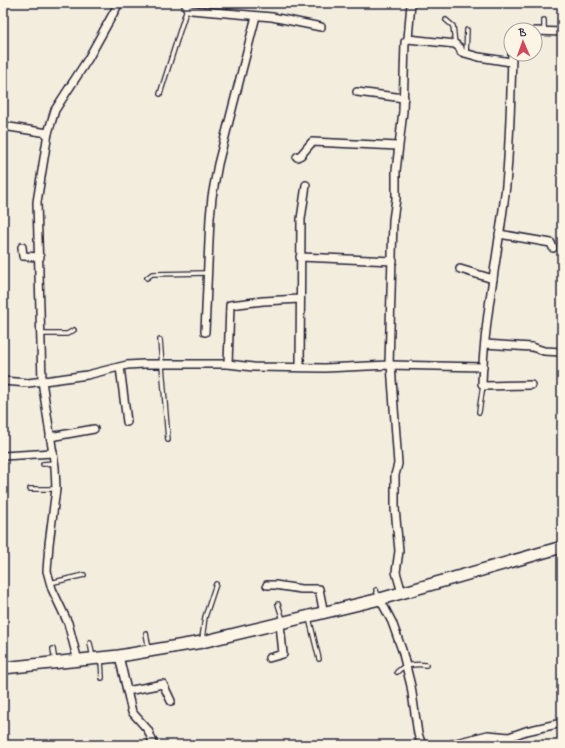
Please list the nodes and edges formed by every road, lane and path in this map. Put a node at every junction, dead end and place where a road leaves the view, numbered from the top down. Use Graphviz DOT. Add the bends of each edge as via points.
graph roads {
  1 [pos="119,3"];
  2 [pos="411,3"];
  3 [pos="186,6"];
  4 [pos="256,16"];
  5 [pos="446,20"];
  6 [pos="544,20"];
  7 [pos="321,27"];
  8 [pos="467,30"];
  9 [pos="544,31"];
  10 [pos="562,32"];
  11 [pos="408,39"];
  12 [pos="455,44"];
  13 [pos="466,54"];
  14 [pos="503,60"];
  15 [pos="512,62"];
  16 [pos="357,92"];
  17 [pos="160,94"];
  18 [pos="404,98"];
  19 [pos="3,126"];
  20 [pos="46,133"];
  21 [pos="398,146"];
  22 [pos="297,157"];
  23 [pos="306,185"];
  24 [pos="498,234"];
  25 [pos="22,247"];
  26 [pos="553,248"];
  27 [pos="36,256"];
  28 [pos="300,257"];
  29 [pos="392,261"];
  30 [pos="460,269"];
  31 [pos="207,273"];
  32 [pos="148,278"];
  33 [pos="492,279"];
  34 [pos="300,300"];
  35 [pos="74,330"];
  36 [pos="205,332"];
  37 [pos="41,334"];
  38 [pos="160,340"];
  39 [pos="485,344"];
  40 [pos="562,352"];
  41 [pos="161,362"];
  42 [pos="228,362"];
  43 [pos="390,364"];
  44 [pos="300,366"];
  45 [pos="120,367"];
  46 [pos="482,367"];
  47 [pos="3,381"];
  48 [pos="42,381"];
  49 [pos="483,385"];
  50 [pos="531,385"];
  51 [pos="479,412"];
  52 [pos="127,422"];
  53 [pos="94,429"];
  54 [pos="50,437"];
  55 [pos="168,440"];
  56 [pos="49,454"];
  57 [pos="3,456"];
  58 [pos="54,463"];
  59 [pos="44,464"];
  60 [pos="30,489"];
  61 [pos="54,489"];
  62 [pos="562,547"];
  63 [pos="84,575"];
  64 [pos="50,583"];
  65 [pos="216,584"];
  66 [pos="267,585"];
  67 [pos="402,593"];
  68 [pos="381,601"];
  69 [pos="278,604"];
  70 [pos="324,614"];
  71 [pos="310,622"];
  72 [pos="281,627"];
  73 [pos="146,633"];
  74 [pos="202,642"];
  75 [pos="90,643"];
  76 [pos="53,649"];
  77 [pos="149,651"];
  78 [pos="269,658"];
  79 [pos="119,659"];
  80 [pos="319,659"];
  81 [pos="78,661"];
  82 [pos="99,662"];
  83 [pos="56,663"];
  84 [pos="406,666"];
  85 [pos="426,666"];
  86 [pos="3,668"];
  87 [pos="397,672"];
  88 [pos="102,678"];
  89 [pos="127,691"];
  90 [pos="170,701"];
  91 [pos="562,723"];
  92 [pos="154,745"];
  93 [pos="422,745"];
  94 [pos="448,745"];
  1 -- 20 [label="street" via="80,72 60,100"];
  2 -- 11 [label="street"];
  3 -- 4 [label="street"];
  3 -- 17 [label="lane"];
  4 -- 7 [label="street"];
  4 -- 31 [label="street" via="218,164 210,218"];
  5 -- 12 [label="lane" via="453,26"];
  6 -- 9 [label="lane"];
  8 -- 13 [label="lane"];
  9 -- 10 [label="street"];
  11 -- 12 [label="street"];
  11 -- 18 [label="street" via="405,42"];
  12 -- 13 [label="street"];
  13 -- 14 [label="street"];
  15 -- 24 [label="street" via="510,138"];
  16 -- 18 [label="street"];
  18 -- 21 [label="street"];
  19 -- 20 [label="street"];
  20 -- 27 [label="street" via="37,202"];
  21 -- 22 [label="street" via="312,142"];
  21 -- 29 [label="street"];
  23 -- 28 [label="street" via="301,219"];
  24 -- 26 [label="street" via="551,243"];
  24 -- 33 [label="street"];
  25 -- 27 [label="street" via="23,256"];
  27 -- 37 [label="street"];
  28 -- 29 [label="street"];
  28 -- 34 [label="street"];
  29 -- 43 [label="street"];
  30 -- 33 [label="street"];
  31 -- 32 [label="lane" via="152,274"];
  31 -- 36 [label="street"];
  33 -- 39 [label="street"];
  34 -- 42 [label="street" via="232,304"];
  34 -- 44 [label="street"];
  35 -- 37 [label="lane" via="67,334"];
  37 -- 48 [label="street"];
  38 -- 41 [label="lane"];
  39 -- 40 [label="street"];
  39 -- 46 [label="street"];
  41 -- 42 [label="street"];
  41 -- 45 [label="street"];
  41 -- 55 [label="lane"];
  42 -- 44 [label="street" via="253,367"];
  43 -- 44 [label="street"];
  43 -- 46 [label="street"];
  43 -- 67 [label="street" via="398,464 395,475 399,551 396,572"];
  45 -- 48 [label="street" via="87,375"];
  45 -- 52 [label="street"];
  46 -- 49 [label="street"];
  47 -- 48 [label="street"];
  48 -- 54 [label="street"];
  49 -- 50 [label="street"];
  49 -- 51 [label="lane"];
  53 -- 54 [label="street"];
  54 -- 56 [label="street"];
  56 -- 57 [label="street"];
  56 -- 58 [label="street"];
  58 -- 59 [label="lane"];
  58 -- 61 [label="street"];
  60 -- 61 [label="lane"];
  61 -- 64 [label="street" via="47,563"];
  62 -- 67 [label="street"];
  63 -- 64 [label="lane"];
  64 -- 81 [label="street" via="68,623"];
  65 -- 74 [label="lane" via="205,617"];
  66 -- 70 [label="street" via="319,589"];
  67 -- 68 [label="street"];
  68 -- 70 [label="street"];
  68 -- 84 [label="street" via="395,629"];
  69 -- 72 [label="lane"];
  70 -- 71 [label="street"];
  71 -- 72 [label="street"];
  71 -- 80 [label="lane"];
  72 -- 74 [label="street"];
  72 -- 78 [label="street" via="283,654"];
  73 -- 77 [label="lane"];
  74 -- 77 [label="street"];
  75 -- 82 [label="lane"];
  76 -- 83 [label="lane"];
  77 -- 79 [label="street"];
  79 -- 82 [label="street"];
  79 -- 89 [label="street"];
  81 -- 82 [label="street"];
  81 -- 83 [label="street"];
  82 -- 88 [label="lane"];
  83 -- 86 [label="street"];
  84 -- 85 [label="lane"];
  84 -- 87 [label="lane"];
  84 -- 93 [label="street"];
  89 -- 90 [label="street" via="162,684"];
  89 -- 92 [label="street" via="132,712 148,730"];
  91 -- 94 [label="street" via="509,737 488,735"];
}
